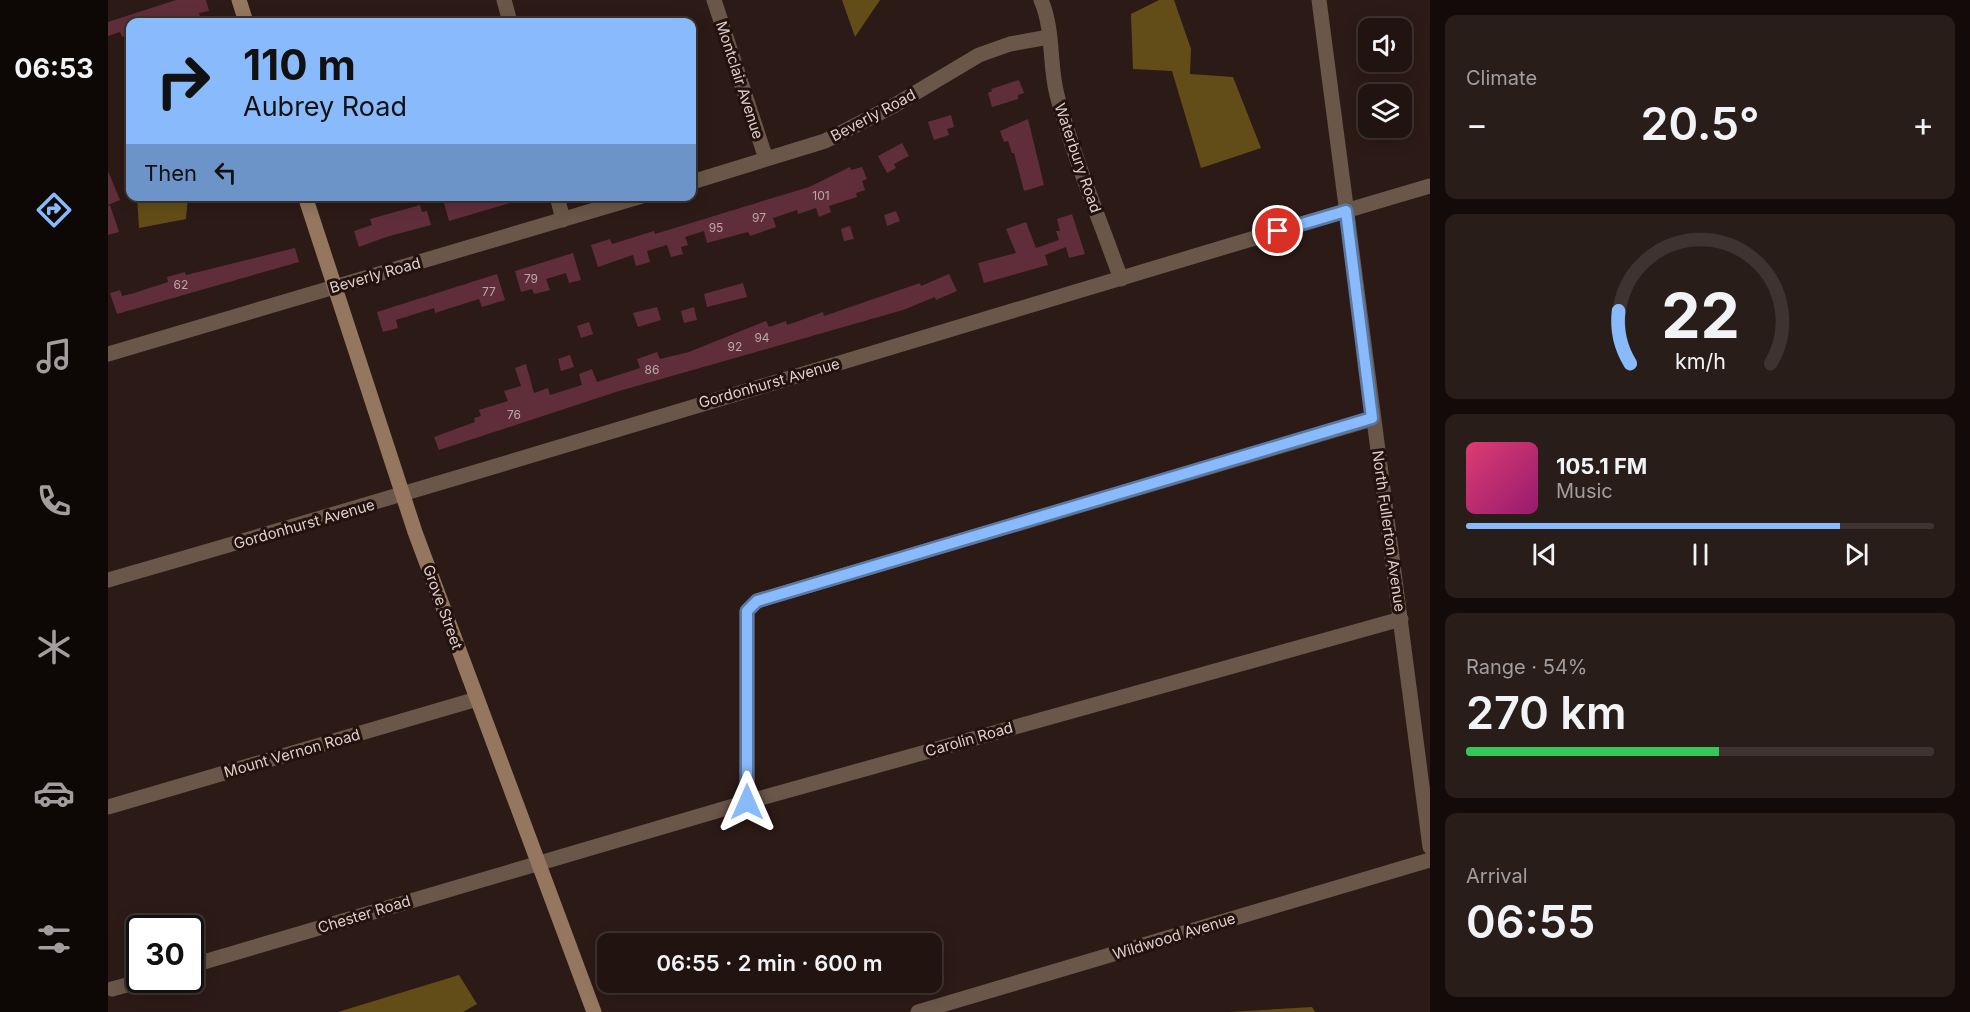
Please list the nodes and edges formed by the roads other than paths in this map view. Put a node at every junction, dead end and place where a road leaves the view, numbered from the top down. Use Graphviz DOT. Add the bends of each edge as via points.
graph roads {
  1 [pos="239,0"];
  2 [pos="504,0"];
  3 [pos="714,0"];
  4 [pos="1041,0"];
  5 [pos="1318,0"];
  6 [pos="245,18"];
  7 [pos="509,18"];
  8 [pos="1050,37"];
  9 [pos="766,159"];
  10 [pos="696,181"];
  11 [pos="1430,186"];
  12 [pos="307,201"];
  13 [pos="558,201"];
  14 [pos="626,201"];
  15 [pos="1346,211"];
  16 [pos="563,220"];
  17 [pos="1121,279"];
  18 [pos="335,286"];
  19 [pos="108,354"];
  20 [pos="1372,418"];
  21 [pos="403,495"];
  22 [pos="108,580"];
  23 [pos="1401,619"];
  24 [pos="477,699"];
  25 [pos="747,802"];
  26 [pos="108,807"];
  27 [pos="1430,847"];
  28 [pos="1430,860"];
  29 [pos="537,862"];
  30 [pos="204,962"];
  31 [pos="126,985"];
  32 [pos="112,989"];
  33 [pos="594,1012"];
  34 [pos="918,1012"];
  1 -- 6 [label="main road"];
  2 -- 7 [label="street"];
  3 -- 9 [label="street, Montclair Avenue"];
  4 -- 8 [label="street, Waterbury Road"];
  5 -- 15 [label="street, North Fullerton Avenue"];
  8 -- 9 [label="street, Beverly Road" via="1010,44 979,55 825,141"];
  8 -- 17 [label="street, Waterbury Road" via="1056,92 1068,133"];
  9 -- 10 [label="street, Beverly Road"];
  11 -- 15 [label="street, Gordonhurst Avenue"];
  12 -- 18 [label="main road, Grove Street"];
  13 -- 16 [label="street"];
  14 -- 16 [label="street, Beverly Road"];
  15 -- 17 [label="street, Gordonhurst Avenue"];
  15 -- 20 [label="street, North Fullerton Avenue"];
  16 -- 18 [label="street, Beverly Road"];
  17 -- 21 [label="street, Gordonhurst Avenue"];
  18 -- 19 [label="street, Beverly Road"];
  18 -- 21 [label="main road, Grove Street"];
  20 -- 23 [label="street, North Fullerton Avenue"];
  20 -- 25 [label="street" via="757,601 747,611"];
  21 -- 22 [label="street, Gordonhurst Avenue"];
  21 -- 24 [label="main road, Grove Street"];
  23 -- 25 [label="street, Carolin Road"];
  23 -- 27 [label="street, North Fullerton Avenue"];
  24 -- 26 [label="street, Mount Vernon Road"];
  24 -- 29 [label="main road, Grove Street"];
  25 -- 29 [label="street, Carolin Road"];
  28 -- 34 [label="street, Wildwood Avenue"];
  29 -- 30 [label="street, Chester Road"];
  29 -- 33 [label="main road, Grove Street"];
  31 -- 32 [label="street"];
}
